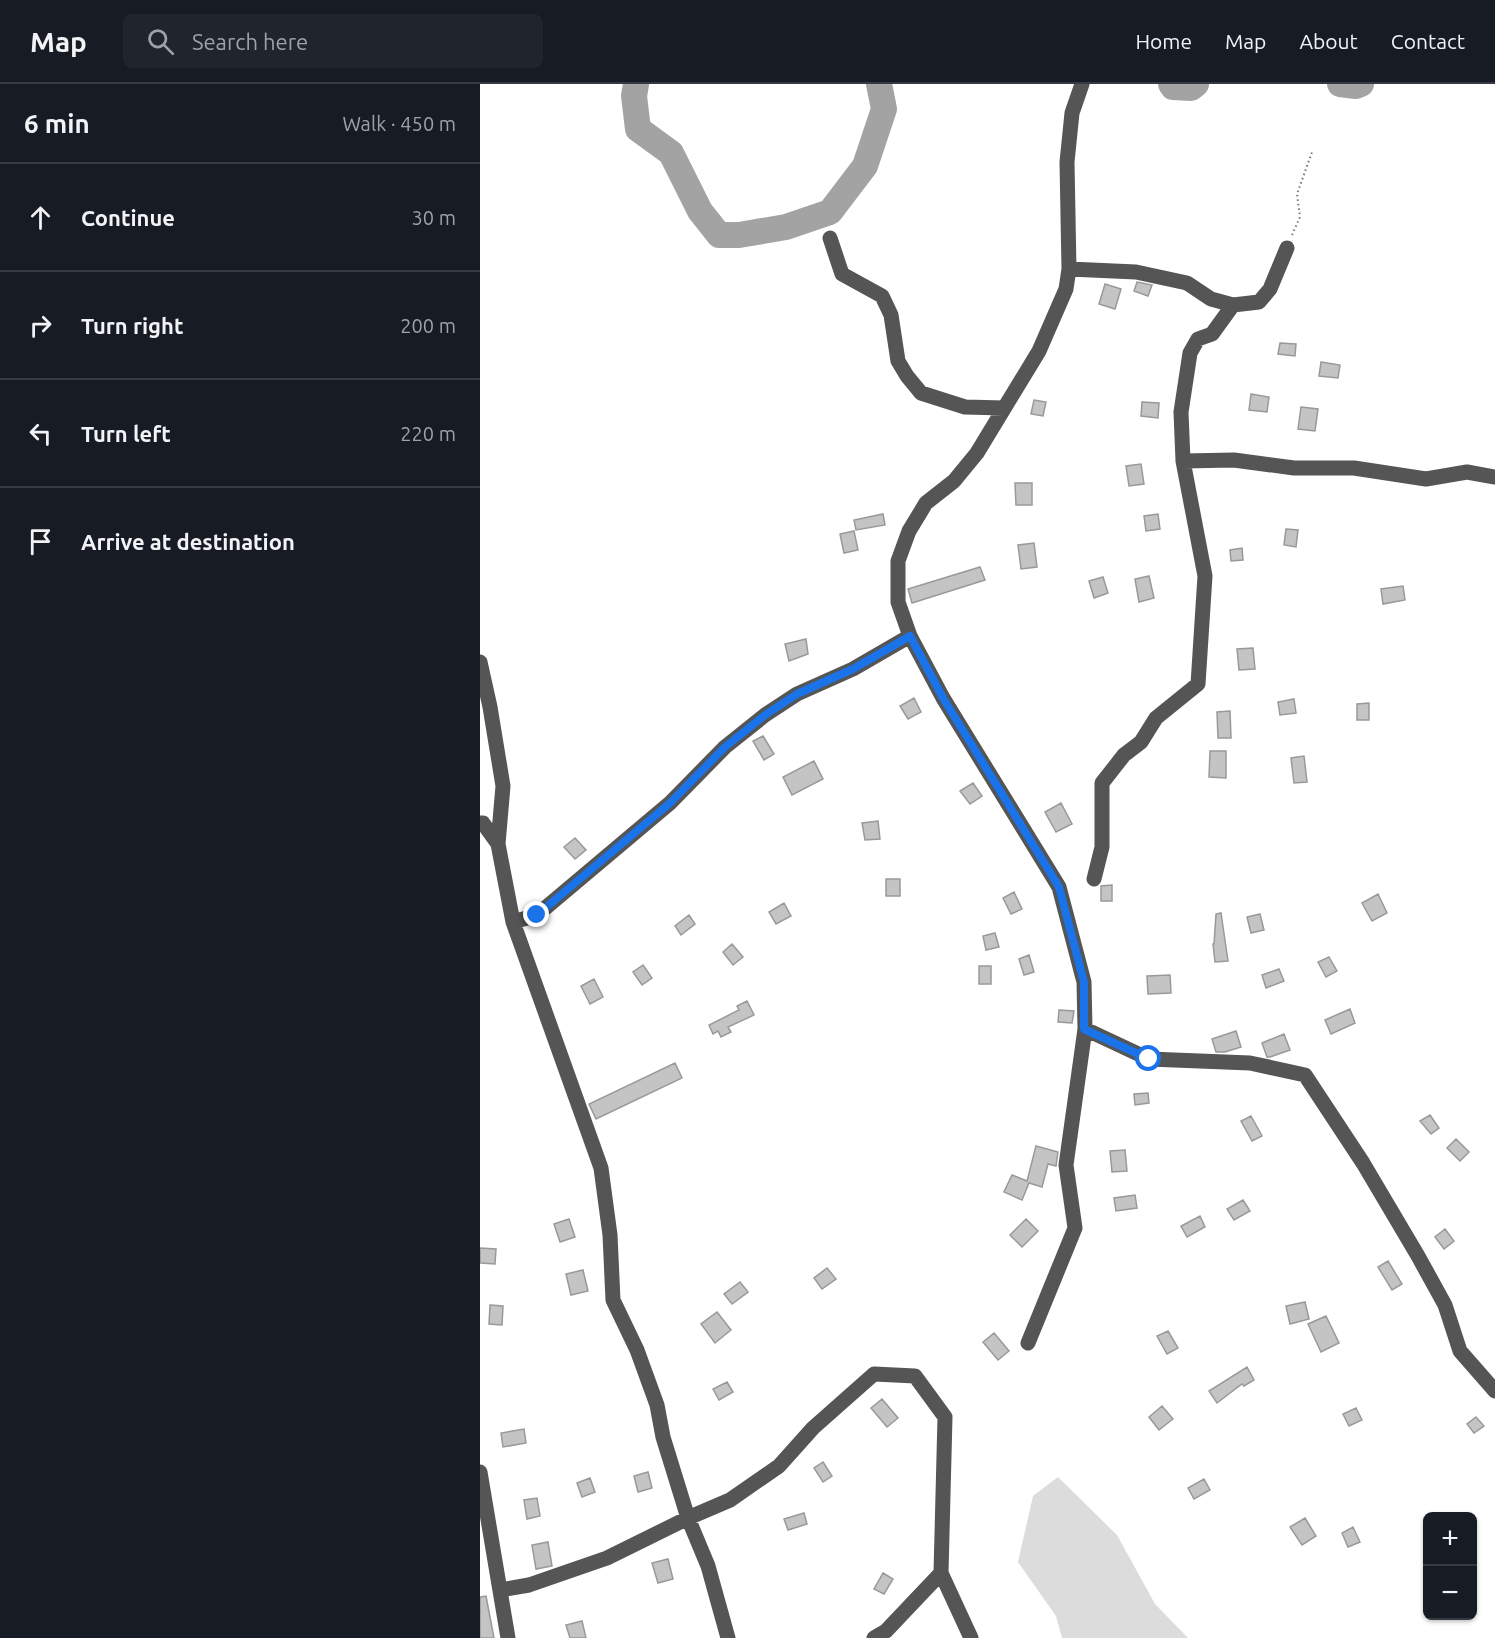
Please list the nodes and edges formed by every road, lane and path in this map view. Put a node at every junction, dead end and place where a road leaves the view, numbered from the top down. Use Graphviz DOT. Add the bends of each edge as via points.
graph roads {
  1 [pos="1082,84"];
  2 [pos="1312,152"];
  3 [pos="830,238"];
  4 [pos="1287,248"];
  5 [pos="1070,269"];
  6 [pos="1233,305"];
  7 [pos="1004,408"];
  8 [pos="1183,461"];
  9 [pos="1495,477"];
  10 [pos="910,636"];
  11 [pos="480,662"];
  12 [pos="480,824"];
  13 [pos="498,844"];
  14 [pos="1095,879"];
  15 [pos="513,922"];
  16 [pos="1084,1029"];
  17 [pos="1028,1343"];
  18 [pos="1495,1391"];
  19 [pos="480,1472"];
  20 [pos="688,1518"];
  21 [pos="941,1573"];
  22 [pos="500,1590"];
  23 [pos="508,1638"];
  24 [pos="728,1638"];
  25 [pos="874,1638"];
  26 [pos="971,1638"];
  1 -- 5 [label="street" via="1072,113 1066,162"];
  2 -- 4 [label="path" via="1297,194 1300,217"];
  3 -- 7 [label="street" via="842,274 882,296 891,315 898,361 921,393 964,407"];
  4 -- 6 [label="street" via="1270,289 1259,302"];
  5 -- 6 [label="street" via="1136,272 1187,284 1211,299"];
  5 -- 7 [label="street" via="1039,351"];
  6 -- 8 [label="street" via="1212,334 1198,339 1190,353 1181,412"];
  7 -- 10 [label="street" via="977,453 954,481 926,503 909,531 898,561 898,602"];
  8 -- 9 [label="street" via="1234,460 1294,468 1354,468 1426,479 1467,472"];
  8 -- 14 [label="street" via="1205,576 1198,684 1156,718 1141,742 1124,755 1102,783 1102,847"];
  10 -- 15 [label="street" via="853,669 797,694 765,715 725,747 670,803 537,915"];
  10 -- 16 [label="street" via="943,698 1059,887 1084,982"];
  11 -- 13 [label="street" via="503,786"];
  12 -- 13 [label="street"];
  13 -- 15 [label="street"];
  15 -- 20 [label="street" via="601,1168 613,1300 657,1405"];
  16 -- 17 [label="street" via="1066,1165 1075,1228"];
  16 -- 18 [label="street" via="1149,1059 1250,1063 1305,1075 1418,1256 1445,1305 1461,1351"];
  19 -- 22 [label="street"];
  20 -- 21 [label="street" via="730,1500 779,1466 813,1428 874,1374 915,1376 945,1417"];
  20 -- 22 [label="street" via="607,1558 529,1585"];
  20 -- 24 [label="street" via="708,1566"];
  21 -- 25 [label="street" via="886,1631"];
  21 -- 26 [label="street"];
  22 -- 23 [label="street"];
}
